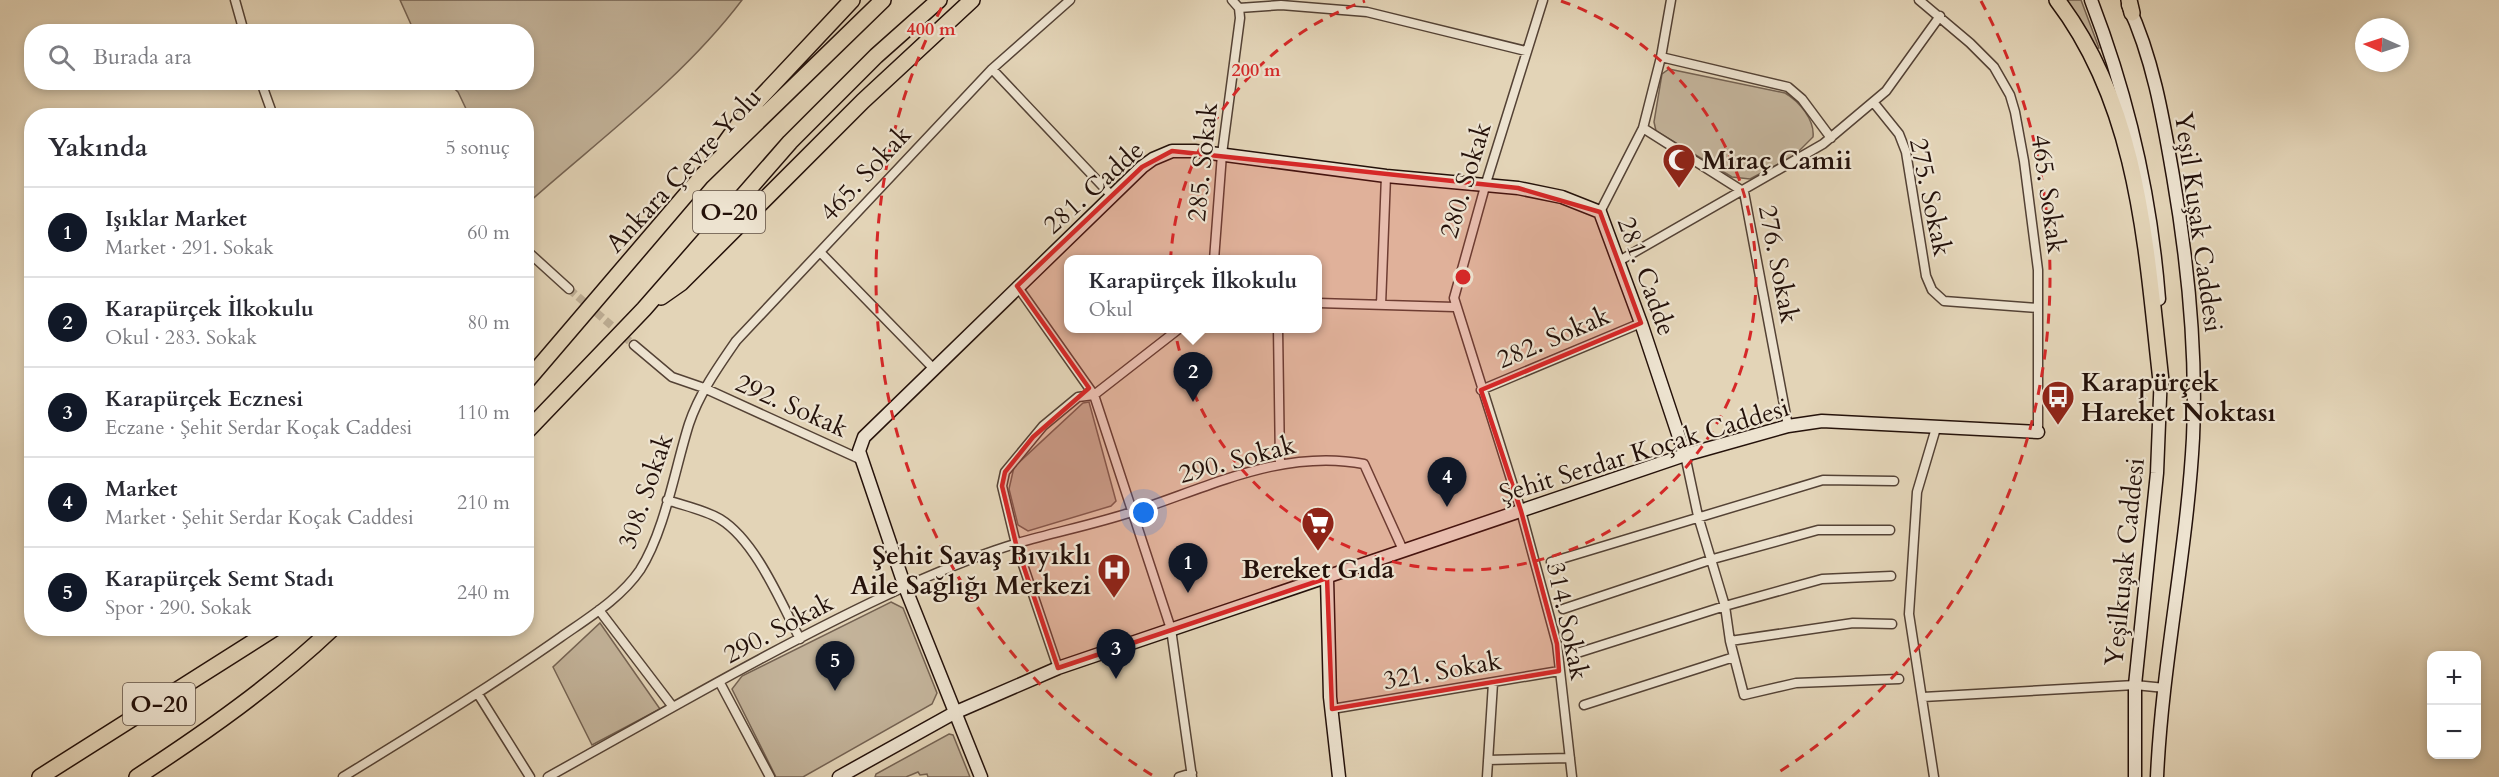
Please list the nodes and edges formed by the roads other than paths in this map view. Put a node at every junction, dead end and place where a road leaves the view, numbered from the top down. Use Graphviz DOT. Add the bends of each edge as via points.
graph roads {
  1 [pos="234,0"];
  2 [pos="852,0"];
  3 [pos="883,0"];
  4 [pos="939,0"];
  5 [pos="972,0"];
  6 [pos="1070,0"];
  7 [pos="1232,0"];
  8 [pos="1543,0"];
  9 [pos="1671,0"];
  10 [pos="1919,0"];
  11 [pos="2057,0"];
  12 [pos="2091,0"];
  13 [pos="1282,2"];
  14 [pos="2129,4"];
  15 [pos="1239,8"];
  16 [pos="1940,16"];
  17 [pos="241,24"];
  18 [pos="1526,51"];
  19 [pos="1661,57"];
  20 [pos="992,69"];
  21 [pos="264,90"];
  22 [pos="1874,103"];
  23 [pos="270,108"];
  24 [pos="1643,128"];
  25 [pos="1831,138"];
  26 [pos="1222,154"];
  27 [pos="702,176"];
  28 [pos="1386,176"];
  29 [pos="1486,183"];
  30 [pos="1744,192"];
  31 [pos="1112,196"];
  32 [pos="1600,212"];
  33 [pos="820,252"];
  34 [pos="1214,255"];
  35 [pos="534,257"];
  36 [pos="1619,261"];
  37 [pos="1017,286"];
  38 [pos="569,289"];
  39 [pos="1322,303"];
  40 [pos="1381,305"];
  41 [pos="1454,307"];
  42 [pos="2038,308"];
  43 [pos="644,309"];
  44 [pos="1641,323"];
  45 [pos="1174,333"];
  46 [pos="1278,333"];
  47 [pos="634,345"];
  48 [pos="934,369"];
  49 [pos="534,373"];
  50 [pos="2161,381"];
  51 [pos="704,388"];
  52 [pos="1481,390"];
  53 [pos="1094,395"];
  54 [pos="534,424"];
  55 [pos="1788,426"];
  56 [pos="1935,428"];
  57 [pos="2038,432"];
  58 [pos="1686,455"];
  59 [pos="862,460"];
  60 [pos="1280,464"];
  61 [pos="1894,481"];
  62 [pos="668,500"];
  63 [pos="1521,511"];
  64 [pos="1131,513"];
  65 [pos="1698,516"];
  66 [pos="1890,530"];
  67 [pos="1016,544"];
  68 [pos="1403,550"];
  69 [pos="1713,559"];
  70 [pos="1551,562"];
  71 [pos="1891,576"];
  72 [pos="1327,578"];
  73 [pos="905,587"];
  74 [pos="1725,606"];
  75 [pos="1563,609"];
  76 [pos="599,610"];
  77 [pos="1892,624"];
  78 [pos="1171,630"];
  79 [pos="262,636"];
  80 [pos="325,636"];
  81 [pos="800,639"];
  82 [pos="1730,641"];
  83 [pos="1571,655"];
  84 [pos="1734,657"];
  85 [pos="1059,668"];
  86 [pos="1559,671"];
  87 [pos="1899,680"];
  88 [pos="720,683"];
  89 [pos="1493,683"];
  90 [pos="2135,685"];
  91 [pos="2165,688"];
  92 [pos="478,694"];
  93 [pos="1923,697"];
  94 [pos="1584,705"];
  95 [pos="673,707"];
  96 [pos="1332,710"];
  97 [pos="954,713"];
  98 [pos="1570,758"];
  99 [pos="1488,760"];
  100 [pos="859,772"];
  101 [pos="1192,775"];
  102 [pos="40,777"];
  103 [pos="137,777"];
  104 [pos="343,777"];
  105 [pos="530,777"];
  106 [pos="548,777"];
  107 [pos="770,777"];
  108 [pos="839,777"];
  109 [pos="981,777"];
  110 [pos="1179,777"];
  111 [pos="1339,777"];
  112 [pos="1487,777"];
  113 [pos="1572,777"];
  114 [pos="1934,777"];
  115 [pos="2135,777"];
  116 [pos="2157,777"];
  1 -- 17 [label="street"];
  2 -- 27 [label="highway" via="748,111"];
  3 -- 27 [label="highway, Ankara Çevre Yolu / O-20"];
  4 -- 43 [label="highway, O-20" via="790,142"];
  5 -- 43 [label="highway" via="863,101 681,283"];
  6 -- 20 [label="street, 465. Sokak"];
  7 -- 15 [label="street"];
  8 -- 18 [label="street, 280. Sokak"];
  9 -- 19 [label="street"];
  10 -- 16 [label="street, 465. Sokak"];
  11 -- 50 [label="highway" via="2092,56 2126,139 2143,230"];
  12 -- 50 [label="street, Yeşilkuşak Caddesi" via="2126,109 2147,197 2159,300"];
  13 -- 15 [label="street"];
  13 -- 18 [label="street" via="1377,13"];
  14 -- 91 [label="street, Yeşil Kuşak Caddesi" via="2161,103 2184,241 2192,336 2193,437"];
  15 -- 26 [label="street, 285. Sokak"];
  16 -- 22 [label="street"];
  16 -- 42 [label="street, 465. Sokak" via="1994,68 2010,95 2030,200"];
  18 -- 29 [label="street, 280. Sokak"];
  19 -- 24 [label="street"];
  19 -- 25 [label="street" via="1788,87"];
  20 -- 31 [label="street"];
  20 -- 33 [label="street, 465. Sokak"];
  21 -- 23 [label="street"];
  22 -- 25 [label="street"];
  22 -- 42 [label="street, 275. Sokak" via="1899,134 1906,152 1928,285 1944,301"];
  24 -- 30 [label="street, 276. Sokak"];
  24 -- 32 [label="street"];
  25 -- 30 [label="street"];
  26 -- 28 [label="street, 281. Cadde"];
  26 -- 31 [label="street, 281. Cadde" via="1162,154"];
  26 -- 34 [label="street, 285. Sokak"];
  27 -- 49 [label="highway, Ankara Çevre Yolu / O-20"];
  28 -- 29 [label="street, 281. Cadde"];
  28 -- 40 [label="street"];
  29 -- 32 [label="street, 281. Cadde" via="1539,192"];
  29 -- 41 [label="street, 280. Sokak" via="1456,287"];
  30 -- 36 [label="street"];
  30 -- 55 [label="street, 276. Sokak"];
  31 -- 37 [label="street, 281. Cadde"];
  32 -- 36 [label="street, 281. Cadde"];
  33 -- 48 [label="street"];
  33 -- 51 [label="street, 465. Sokak" via="736,341"];
  35 -- 38 [label="street"];
  36 -- 44 [label="street, 281. Cadde"];
  37 -- 48 [label="street, 281. Cadde"];
  37 -- 53 [label="street"];
  39 -- 40 [label="street"];
  40 -- 41 [label="street"];
  41 -- 52 [label="street, 280. Sokak"];
  42 -- 57 [label="street, 465. Sokak"];
  43 -- 54 [label="highway, O-20"];
  44 -- 52 [label="street, 282. Sokak"];
  44 -- 58 [label="street, 281. Cadde"];
  45 -- 53 [label="street"];
  46 -- 60 [label="street"];
  47 -- 51 [label="street, 292. Sokak" via="672,377"];
  48 -- 59 [label="street, 281. Cadde" via="864,437 859,451"];
  50 -- 90 [label="street, Yeşilkuşak Caddesi" via="2154,508"];
  51 -- 59 [label="street, 292. Sokak"];
  51 -- 62 [label="street, 308. Sokak"];
  52 -- 63 [label="street, 280. Sokak"];
  53 -- 64 [label="street"];
  53 -- 67 [label="street" via="1078,397 1043,426 1005,472 1002,486"];
  55 -- 56 [label="street, Şehit Serdar Koçak Caddesi" via="1836,421"];
  55 -- 58 [label="street, Şehit Serdar Koçak Caddesi"];
  56 -- 57 [label="street, Şehit Serdar Koçak Caddesi"];
  56 -- 93 [label="street" via="1917,492 1910,588 1912,643"];
  58 -- 63 [label="street, Şehit Serdar Koçak Caddesi"];
  58 -- 65 [label="street"];
  59 -- 73 [label="street"];
  60 -- 64 [label="street, 290. Sokak" via="1230,477"];
  60 -- 68 [label="street, 290. Sokak" via="1304,460 1364,464"];
  61 -- 65 [label="street" via="1823,480"];
  62 -- 76 [label="street, 308. Sokak" via="640,570"];
  62 -- 81 [label="street" via="708,513 734,530 758,562"];
  63 -- 68 [label="street, Şehit Serdar Koçak Caddesi"];
  63 -- 86 [label="street, 314. Sokak" via="1557,644"];
  64 -- 67 [label="street, 290. Sokak"];
  64 -- 78 [label="street"];
  65 -- 69 [label="street"];
  65 -- 70 [label="street"];
  66 -- 69 [label="street" via="1818,530"];
  67 -- 73 [label="street, 290. Sokak"];
  67 -- 85 [label="street"];
  68 -- 72 [label="street, Şehit Serdar Koçak Caddesi"];
  69 -- 74 [label="street"];
  69 -- 75 [label="street"];
  71 -- 74 [label="street" via="1822,579"];
  72 -- 78 [label="street, Şehit Serdar Koçak Caddesi"];
  72 -- 96 [label="street"];
  73 -- 81 [label="street, 290. Sokak"];
  73 -- 97 [label="street"];
  74 -- 82 [label="street"];
  74 -- 83 [label="street"];
  76 -- 92 [label="street, 308. Sokak"];
  76 -- 95 [label="street"];
  77 -- 82 [label="street" via="1853,623"];
  78 -- 85 [label="street, Şehit Serdar Koçak Caddesi"];
  78 -- 101 [label="street"];
  79 -- 102 [label="highway, O-20"];
  80 -- 103 [label="highway, O-20" via="232,712"];
  81 -- 88 [label="street, 290. Sokak"];
  82 -- 84 [label="street"];
  84 -- 87 [label="street" via="1744,695 1796,683"];
  84 -- 94 [label="street"];
  85 -- 97 [label="street, Şehit Serdar Koçak Caddesi"];
  86 -- 89 [label="street, 321. Sokak"];
  86 -- 98 [label="street, 314. Sokak"];
  88 -- 95 [label="street, 290. Sokak"];
  88 -- 107 [label="street"];
  89 -- 96 [label="street, 321. Sokak"];
  89 -- 99 [label="street"];
  90 -- 91 [label="street"];
  90 -- 93 [label="street"];
  90 -- 115 [label="street, Yeşilkuşak Caddesi"];
  91 -- 116 [label="street, Yeşil Kuşak Caddesi"];
  92 -- 104 [label="street, 308. Sokak"];
  92 -- 105 [label="street"];
  93 -- 114 [label="street"];
  95 -- 106 [label="street, 290. Sokak"];
  96 -- 111 [label="street"];
  97 -- 100 [label="street, Şehit Serdar Koçak Caddesi"];
  97 -- 109 [label="street"];
  98 -- 99 [label="street"];
  98 -- 113 [label="street, 314. Sokak"];
  99 -- 112 [label="street"];
  100 -- 108 [label="street, Şehit Serdar Koçak Caddesi"];
  101 -- 110 [label="street"];
}
